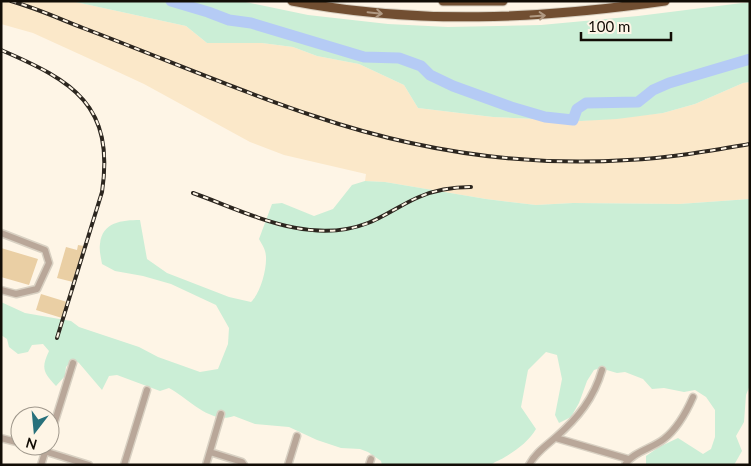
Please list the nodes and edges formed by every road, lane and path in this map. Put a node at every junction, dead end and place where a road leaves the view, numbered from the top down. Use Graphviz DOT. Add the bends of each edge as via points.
graph roads {
  1 [pos="292,1"];
  2 [pos="443,1"];
  3 [pos="503,1"];
  4 [pos="665,1"];
  5 [pos="1,233"];
  6 [pos="1,290"];
  7 [pos="73,363"];
  8 [pos="602,370"];
  9 [pos="147,390"];
  10 [pos="693,397"];
  11 [pos="60,406"];
  12 [pos="221,414"];
  13 [pos="297,436"];
  14 [pos="556,438"];
  15 [pos="210,452"];
  16 [pos="60,454"];
  17 [pos="627,462"];
  18 [pos="89,465"];
  19 [pos="124,465"];
  20 [pos="206,465"];
  21 [pos="244,465"];
  22 [pos="288,465"];
  23 [pos="528,465"];
  1 -- 4 [label="highway, one-way" via="384,14 464,18 522,17"];
  2 -- 3 [label="highway"];
  5 -- 6 [label="street" via="45,250 49,263 37,289 16,294"];
  7 -- 11 [label="street"];
  8 -- 14 [label="street" via="588,403"];
  9 -- 19 [label="street"];
  10 -- 17 [label="street" via="685,415 671,433"];
  12 -- 15 [label="street"];
  13 -- 22 [label="street"];
  14 -- 17 [label="street"];
  14 -- 23 [label="street"];
  15 -- 20 [label="street"];
  15 -- 21 [label="street"];
  16 -- 18 [label="street"];
}
